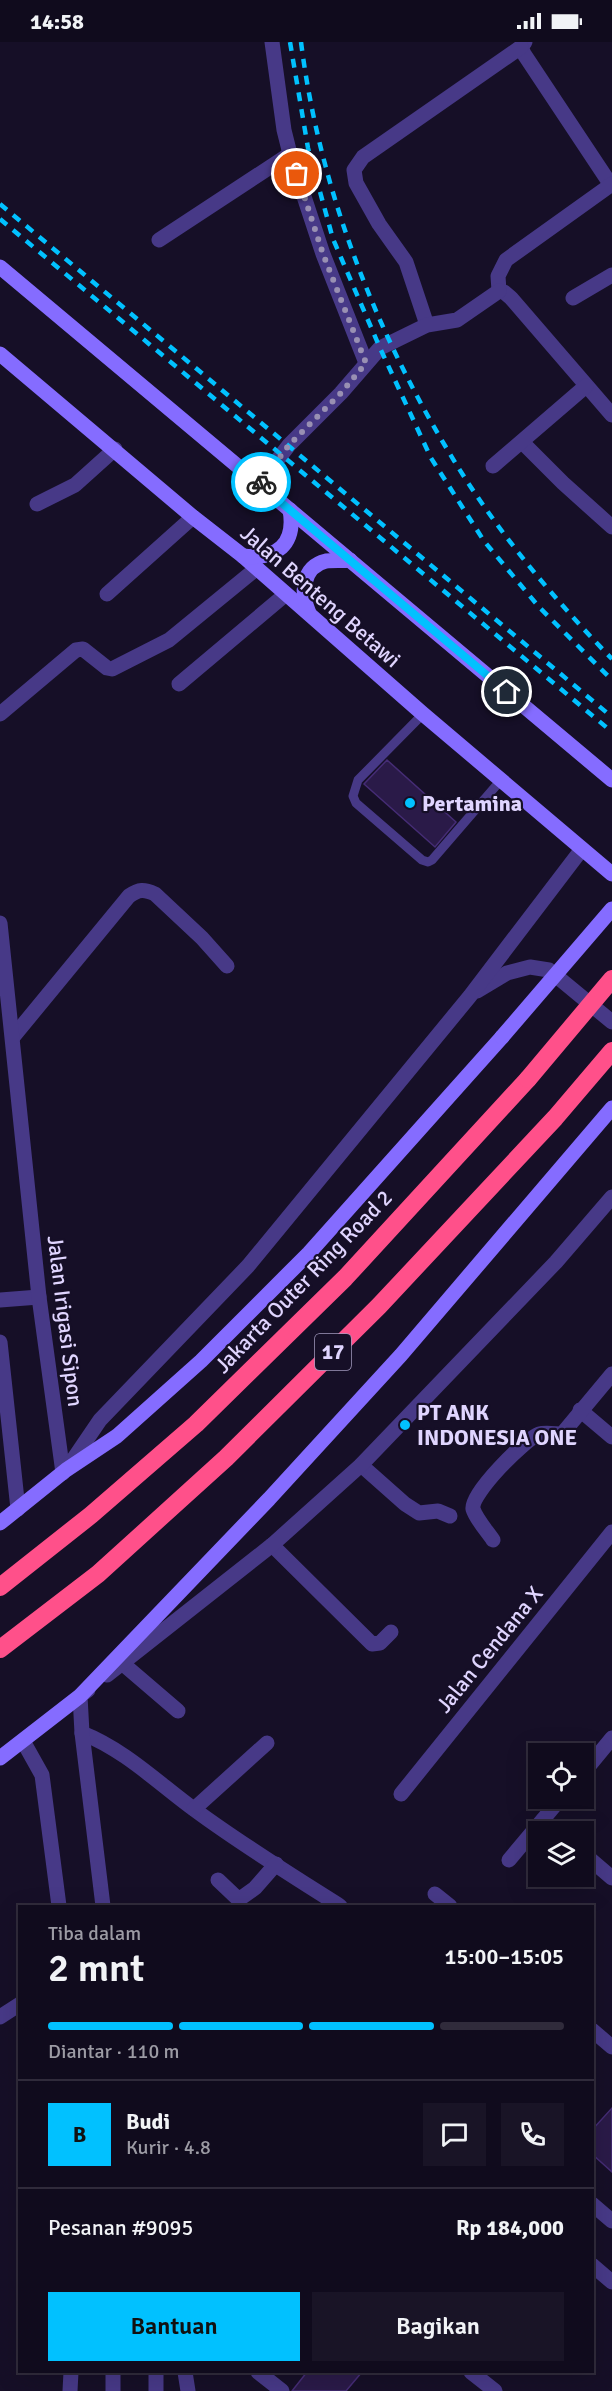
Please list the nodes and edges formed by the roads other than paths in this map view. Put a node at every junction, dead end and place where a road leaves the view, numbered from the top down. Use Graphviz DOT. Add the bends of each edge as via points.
graph roads {
  1 [pos="272,42"];
  2 [pos="523,45"];
  3 [pos="291,154"];
  4 [pos="611,184"];
  5 [pos="159,240"];
  6 [pos="0,267"];
  7 [pos="612,275"];
  8 [pos="499,291"];
  9 [pos="573,298"];
  10 [pos="427,325"];
  11 [pos="0,354"];
  12 [pos="366,363"];
  13 [pos="586,386"];
  14 [pos="612,415"];
  15 [pos="522,442"];
  16 [pos="115,449"];
  17 [pos="493,466"];
  18 [pos="259,484"];
  19 [pos="37,504"];
  20 [pos="290,510"];
  21 [pos="193,517"];
  22 [pos="612,527"];
  23 [pos="243,556"];
  24 [pos="350,560"];
  25 [pos="257,568"];
  26 [pos="106,594"];
  27 [pos="286,594"];
  28 [pos="309,613"];
  29 [pos="179,684"];
  30 [pos="0,714"];
  31 [pos="423,714"];
  32 [pos="501,780"];
  33 [pos="612,780"];
  34 [pos="582,849"];
  35 [pos="612,874"];
  36 [pos="612,909"];
  37 [pos="0,924"];
  38 [pos="226,966"];
  39 [pos="612,979"];
  40 [pos="470,996"];
  41 [pos="612,1022"];
  42 [pos="13,1038"];
  43 [pos="612,1051"];
  44 [pos="612,1108"];
  45 [pos="612,1197"];
  46 [pos="37,1297"];
  47 [pos="0,1300"];
  48 [pos="0,1342"];
  49 [pos="612,1374"];
  50 [pos="580,1410"];
  51 [pos="612,1437"];
  52 [pos="361,1465"];
  53 [pos="63,1473"];
  54 [pos="21,1508"];
  55 [pos="450,1516"];
  56 [pos="0,1523"];
  57 [pos="612,1532"];
  58 [pos="493,1540"];
  59 [pos="272,1545"];
  60 [pos="0,1587"];
  61 [pos="391,1632"];
  62 [pos="0,1649"];
  63 [pos="122,1663"];
  64 [pos="76,1700"];
  65 [pos="178,1711"];
  66 [pos="82,1733"];
  67 [pos="612,1738"];
  68 [pos="23,1741"];
  69 [pos="267,1743"];
  70 [pos="0,1758"];
  71 [pos="594,1760"];
  72 [pos="401,1794"];
  73 [pos="194,1809"];
  74 [pos="552,1809"];
  75 [pos="543,1820"];
  76 [pos="509,1860"];
  77 [pos="594,1863"];
  78 [pos="276,1864"];
  79 [pos="612,1878"];
  80 [pos="218,1880"];
  81 [pos="435,1894"];
  82 [pos="59,1905"];
  83 [pos="103,1905"];
  84 [pos="338,1905"];
  85 [pos="449,1905"];
  86 [pos="18,2005"];
  87 [pos="0,2017"];
  88 [pos="594,2032"];
  89 [pos="612,2047"];
  90 [pos="594,2206"];
  91 [pos="612,2221"];
  92 [pos="594,2267"];
  93 [pos="612,2282"];
  94 [pos="71,2373"];
  95 [pos="113,2373"];
  96 [pos="156,2373"];
  97 [pos="184,2373"];
  98 [pos="259,2373"];
  99 [pos="472,2373"];
  100 [pos="70,2391"];
  101 [pos="113,2391"];
  102 [pos="156,2391"];
  103 [pos="188,2391"];
  104 [pos="282,2391"];
  105 [pos="495,2391"];
  1 -- 3 [label="street"];
  2 -- 4 [label="street"];
  2 -- 10 [label="street" via="363,157 354,170 356,183 379,224 406,262"];
  3 -- 5 [label="street"];
  3 -- 12 [label="street" via="323,254"];
  4 -- 8 [label="street" via="506,260 498,276"];
  6 -- 18 [label="main road, Jalan Benteng Betawi"];
  7 -- 9 [label="street"];
  8 -- 10 [label="street" via="458,320"];
  8 -- 13 [label="street" via="511,298"];
  10 -- 12 [label="street" via="390,341"];
  11 -- 16 [label="main road, Jalan Benteng Betawi"];
  12 -- 18 [label="street" via="289,445"];
  13 -- 14 [label="street"];
  13 -- 15 [label="street"];
  15 -- 17 [label="street"];
  15 -- 22 [label="street"];
  16 -- 19 [label="street" via="75,485"];
  16 -- 21 [label="main road, Jalan Benteng Betawi"];
  18 -- 20 [label="main road, Jalan Benteng Betawi"];
  20 -- 23 [label="main road" via="292,530 277,551 258,558"];
  20 -- 24 [label="main road, Jalan Benteng Betawi"];
  21 -- 23 [label="main road, Jalan Benteng Betawi"];
  21 -- 26 [label="street"];
  23 -- 25 [label="main road, Jalan Benteng Betawi"];
  24 -- 28 [label="main road" via="325,561 305,578 304,602"];
  24 -- 33 [label="main road, Jalan Benteng Betawi"];
  25 -- 27 [label="main road, Jalan Benteng Betawi"];
  25 -- 30 [label="street" via="169,640 112,669 83,649 76,650"];
  27 -- 28 [label="main road, Jalan Benteng Betawi"];
  27 -- 29 [label="street"];
  28 -- 31 [label="main road, Jalan Benteng Betawi"];
  31 -- 32 [label="main road, Jalan Benteng Betawi"];
  31 -- 32 [label="lane" via="358,780 352,796 422,860 432,860"];
  32 -- 34 [label="main road, Jalan Benteng Betawi"];
  34 -- 35 [label="main road, Jalan Benteng Betawi"];
  34 -- 40 [label="street"];
  36 -- 53 [label="main road, bridge" via="301,1262 117,1436"];
  37 -- 42 [label="street, Jalan Irigasi Sipon"];
  38 -- 42 [label="street" via="155,894 136,891"];
  39 -- 60 [label="highway, Jakarta Outer Ring Road 2 / 17, bridge" via="528,1079 320,1302 196,1424"];
  40 -- 41 [label="street" via="507,973 530,967 549,970"];
  40 -- 53 [label="street" via="248,1266 100,1420"];
  42 -- 46 [label="street, Jalan Irigasi Sipon"];
  43 -- 62 [label="highway, 17" via="555,1118 379,1306 226,1458 98,1574"];
  44 -- 64 [label="main road" via="401,1354 269,1499"];
  45 -- 52 [label="street" via="556,1262"];
  46 -- 47 [label="street"];
  46 -- 53 [label="street, Jalan Irigasi Sipon"];
  48 -- 54 [label="street"];
  49 -- 50 [label="street"];
  50 -- 51 [label="street"];
  50 -- 58 [label="street" via="562,1434 539,1434 522,1447 474,1498 473,1508"];
  52 -- 55 [label="street" via="419,1513 438,1511"];
  52 -- 59 [label="street"];
  53 -- 54 [label="main road"];
  54 -- 56 [label="main road"];
  57 -- 72 [label="street, Jalan Cendana X"];
  59 -- 61 [label="street" via="372,1644 380,1643"];
  59 -- 63 [label="street"];
  63 -- 64 [label="street"];
  63 -- 65 [label="street"];
  64 -- 66 [label="street"];
  64 -- 68 [label="main road"];
  66 -- 73 [label="street" via="137,1764"];
  66 -- 83 [label="street"];
  67 -- 71 [label="street"];
  68 -- 70 [label="main road"];
  68 -- 82 [label="street" via="42,1775"];
  69 -- 73 [label="street"];
  73 -- 78 [label="street"];
  74 -- 75 [label="street"];
  75 -- 76 [label="street"];
  77 -- 79 [label="street"];
  78 -- 80 [label="street" via="241,1898"];
  78 -- 84 [label="street"];
  81 -- 85 [label="street"];
  86 -- 87 [label="street"];
  88 -- 89 [label="street"];
  90 -- 91 [label="street"];
  92 -- 93 [label="street"];
  94 -- 100 [label="street"];
  95 -- 101 [label="street"];
  96 -- 102 [label="street"];
  97 -- 103 [label="street"];
  98 -- 104 [label="street"];
  99 -- 105 [label="street"];
}
